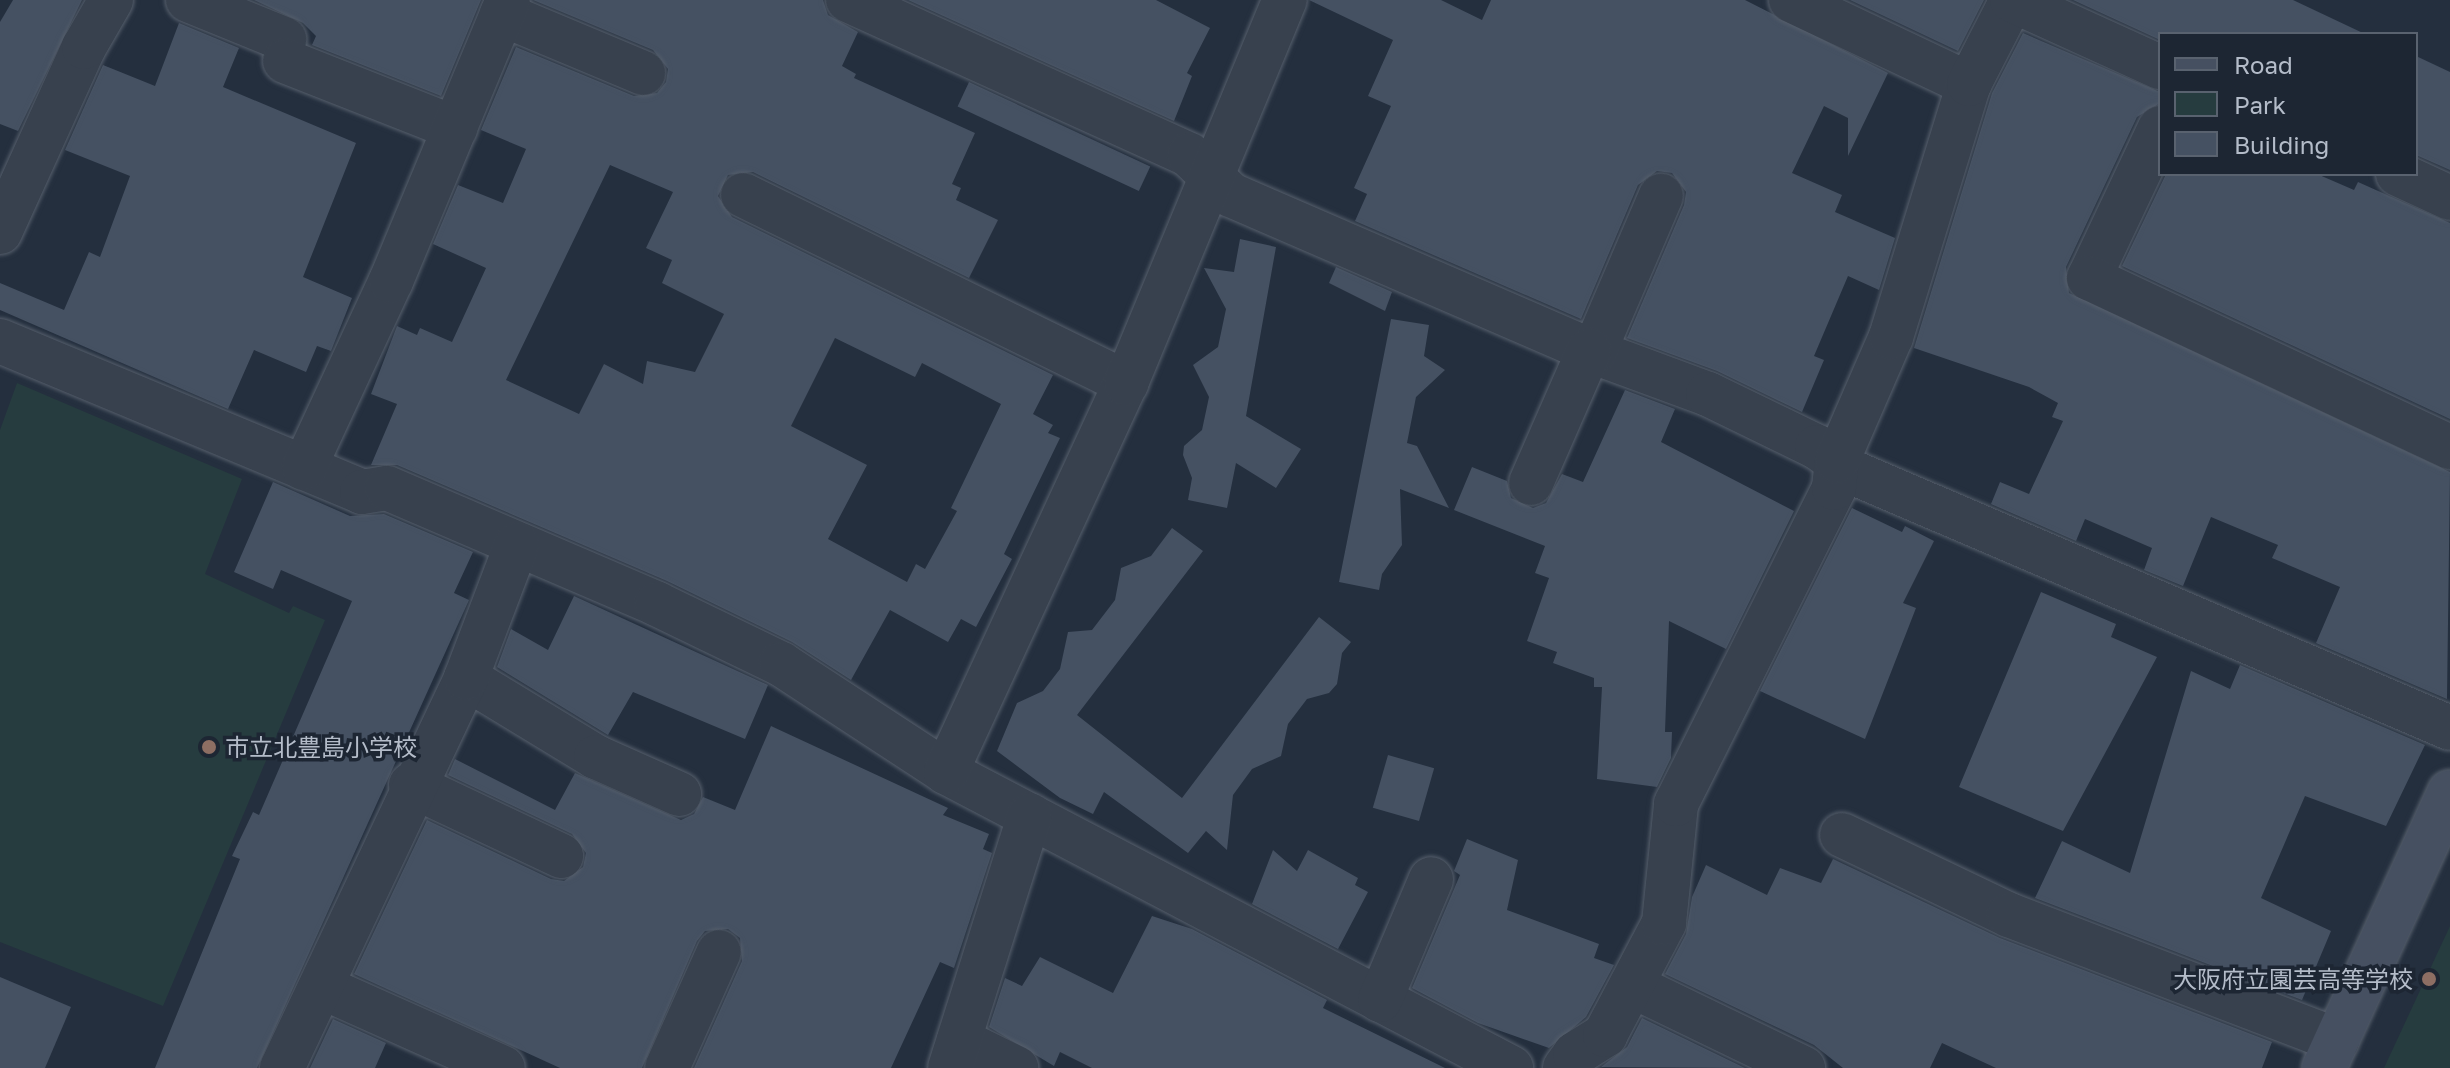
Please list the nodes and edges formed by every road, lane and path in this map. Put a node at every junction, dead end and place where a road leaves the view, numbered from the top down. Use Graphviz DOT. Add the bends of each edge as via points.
graph roads {
  1 [pos="111,0"];
  2 [pos="188,0"];
  3 [pos="848,0"];
  4 [pos="1285,0"];
  5 [pos="1791,0"];
  6 [pos="505,7"];
  7 [pos="2158,66"];
  8 [pos="643,73"];
  9 [pos="1969,84"];
  10 [pos="455,128"];
  11 [pos="2158,132"];
  12 [pos="1213,174"];
  13 [pos="2402,176"];
  14 [pos="743,195"];
  15 [pos="1661,196"];
  16 [pos="2450,198"];
  17 [pos="0,232"];
  18 [pos="0,341"];
  19 [pos="1591,351"];
  20 [pos="1126,383"];
  21 [pos="2450,447"];
  22 [pos="1837,461"];
  23 [pos="304,468"];
  24 [pos="1531,483"];
  25 [pos="517,544"];
  26 [pos="466,678"];
  27 [pos="2450,728"];
  28 [pos="946,772"];
  29 [pos="411,785"];
  30 [pos="2450,792"];
  31 [pos="679,794"];
  32 [pos="1030,815"];
  33 [pos="1842,835"];
  34 [pos="561,856"];
  35 [pos="1431,879"];
  36 [pos="719,952"];
  37 [pos="1633,986"];
  38 [pos="322,987"];
  39 [pos="1380,1000"];
  40 [pos="955,1054"];
  41 [pos="2330,1054"];
  42 [pos="282,1068"];
  43 [pos="503,1068"];
  44 [pos="667,1068"];
  45 [pos="1016,1068"];
  46 [pos="1511,1068"];
  47 [pos="1565,1068"];
  48 [pos="1803,1068"];
  1 -- 17 [label="street" via="84,47"];
  2 -- 10 [label="street"];
  3 -- 12 [label="street" via="1189,155"];
  4 -- 12 [label="street"];
  5 -- 9 [label="street"];
  6 -- 8 [label="street"];
  6 -- 10 [label="street"];
  7 -- 9 [label="street" via="2012,0"];
  9 -- 22 [label="street" via="1891,337"];
  10 -- 23 [label="street"];
  11 -- 21 [label="street" via="2089,278"];
  12 -- 19 [label="street" via="1231,195"];
  12 -- 20 [label="street"];
  13 -- 16 [label="street"];
  14 -- 20 [label="street"];
  15 -- 19 [label="street"];
  18 -- 23 [label="street"];
  19 -- 22 [label="street" via="1708,394"];
  19 -- 24 [label="street"];
  20 -- 28 [label="street"];
  22 -- 27 [label="street" via="1854,473"];
  22 -- 37 [label="street" via="1834,488 1676,804 1664,923"];
  23 -- 25 [label="street" via="362,492 387,488"];
  25 -- 26 [label="street"];
  25 -- 28 [label="street" via="781,664"];
  26 -- 29 [label="street"];
  26 -- 31 [label="street" via="596,757"];
  28 -- 32 [label="street"];
  29 -- 34 [label="street"];
  29 -- 38 [label="street"];
  30 -- 41 [label="street"];
  32 -- 39 [label="street"];
  32 -- 40 [label="street"];
  33 -- 41 [label="street" via="2009,915"];
  35 -- 39 [label="street"];
  36 -- 44 [label="street"];
  37 -- 47 [label="street" via="1605,1035 1575,1054"];
  37 -- 48 [label="street"];
  38 -- 42 [label="street" via="299,1023"];
  38 -- 43 [label="street"];
  39 -- 46 [label="street"];
  40 -- 45 [label="street"];
}
